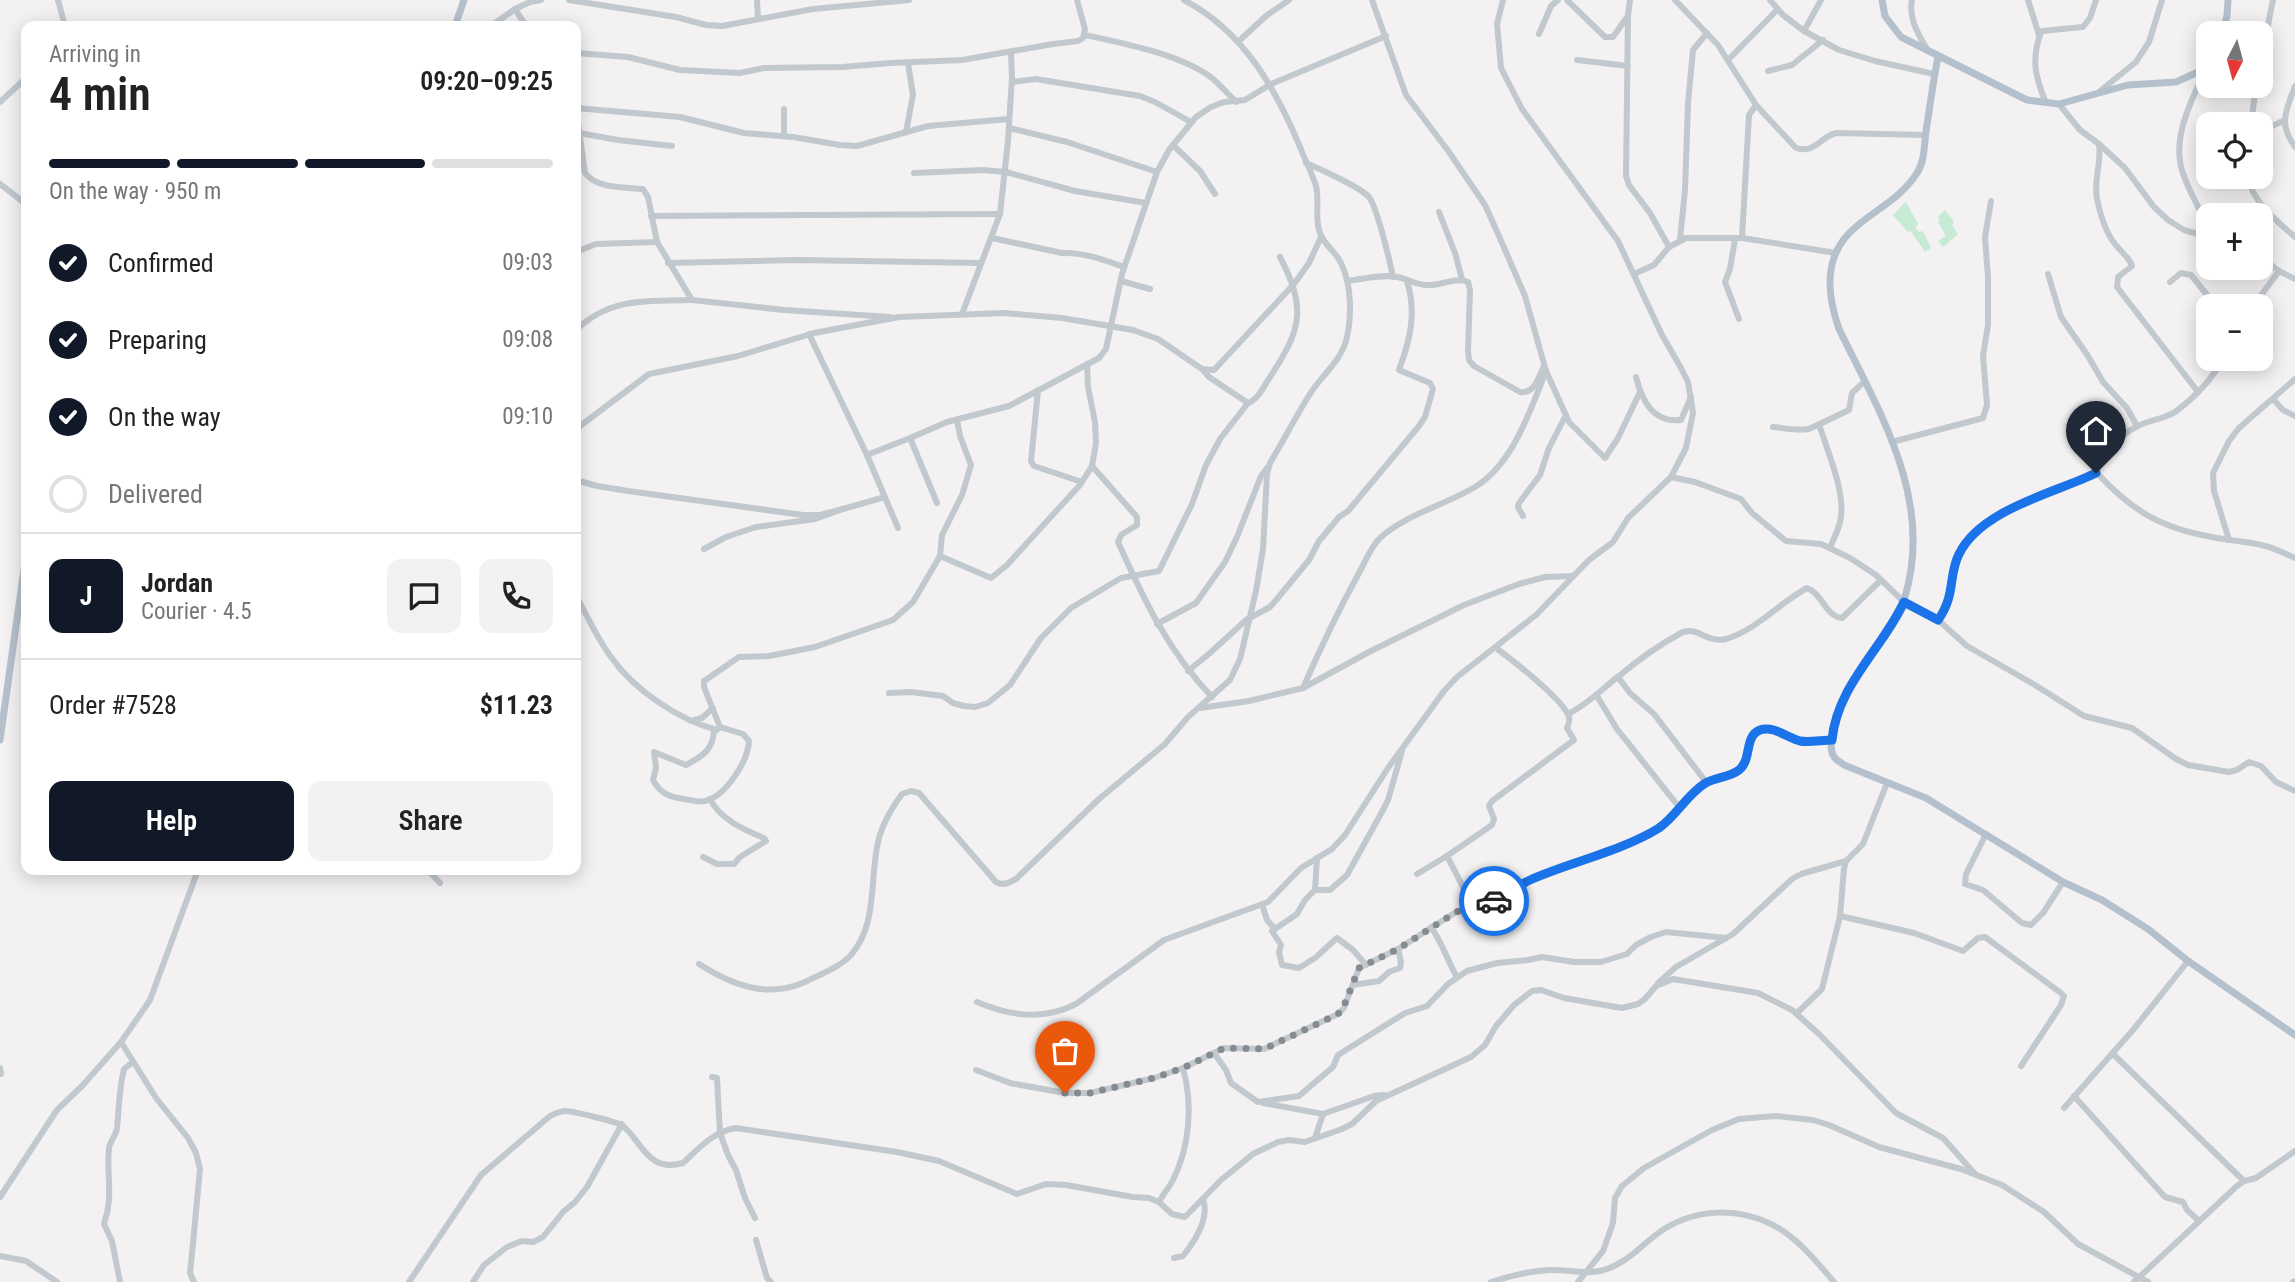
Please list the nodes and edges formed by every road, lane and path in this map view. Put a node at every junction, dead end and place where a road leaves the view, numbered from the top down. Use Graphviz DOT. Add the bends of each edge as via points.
graph roads {
  1 [pos="58,0"];
  2 [pos="464,0"];
  3 [pos="541,0"];
  4 [pos="569,0"];
  5 [pos="757,0"];
  6 [pos="909,0"];
  7 [pos="1077,0"];
  8 [pos="1289,0"];
  9 [pos="1372,0"];
  10 [pos="1503,0"];
  11 [pos="1558,0"];
  12 [pos="1567,0"];
  13 [pos="1630,0"];
  14 [pos="1675,0"];
  15 [pos="1770,0"];
  16 [pos="1821,0"];
  17 [pos="1882,0"];
  18 [pos="1912,0"];
  19 [pos="2028,0"];
  20 [pos="2096,0"];
  21 [pos="2162,0"];
  22 [pos="2228,0"];
  23 [pos="2273,0"];
  24 [pos="895,1"];
  25 [pos="1188,1"];
  26 [pos="514,9"];
  27 [pos="1777,10"];
  28 [pos="1628,15"];
  29 [pos="758,19"];
  30 [pos="64,21"];
  31 [pos="457,21"];
  32 [pos="498,21"];
  33 [pos="522,21"];
  34 [pos="2226,21"];
  35 [pos="2269,21"];
  36 [pos="1804,31"];
  37 [pos="1707,33"];
  38 [pos="1539,34"];
  39 [pos="1084,35"];
  40 [pos="1386,36"];
  41 [pos="2040,36"];
  42 [pos="1823,40"];
  43 [pos="1239,41"];
  44 [pos="1012,52"];
  45 [pos="1929,52"];
  46 [pos="581,53"];
  47 [pos="1938,57"];
  48 [pos="1729,59"];
  49 [pos="1577,60"];
  50 [pos="908,63"];
  51 [pos="1628,66"];
  52 [pos="1768,71"];
  53 [pos="2196,73"];
  54 [pos="1934,74"];
  55 [pos="1012,82"];
  56 [pos="21,83"];
  57 [pos="1271,84"];
  58 [pos="2295,86"];
  59 [pos="2100,91"];
  60 [pos="2196,92"];
  61 [pos="0,102"];
  62 [pos="1236,102"];
  63 [pos="2046,103"];
  64 [pos="2059,104"];
  65 [pos="1756,105"];
  66 [pos="581,108"];
  67 [pos="784,109"];
  68 [pos="1009,119"];
  69 [pos="2283,121"];
  70 [pos="1191,122"];
  71 [pos="2273,126"];
  72 [pos="1009,128"];
  73 [pos="906,132"];
  74 [pos="581,133"];
  75 [pos="1926,135"];
  76 [pos="784,136"];
  77 [pos="2099,144"];
  78 [pos="1173,145"];
  79 [pos="581,146"];
  80 [pos="672,146"];
  81 [pos="2295,147"];
  82 [pos="1306,163"];
  83 [pos="1006,172"];
  84 [pos="1157,172"];
  85 [pos="585,173"];
  86 [pos="914,173"];
  87 [pos="581,175"];
  88 [pos="0,184"];
  89 [pos="2252,189"];
  90 [pos="1214,194"];
  91 [pos="21,200"];
  92 [pos="1991,201"];
  93 [pos="1146,203"];
  94 [pos="2197,203"];
  95 [pos="1439,212"];
  96 [pos="1000,214"];
  97 [pos="651,216"];
  98 [pos="2196,234"];
  99 [pos="1321,237"];
  100 [pos="2295,237"];
  101 [pos="992,238"];
  102 [pos="1738,239"];
  103 [pos="1680,240"];
  104 [pos="657,242"];
  105 [pos="1669,247"];
  106 [pos="581,250"];
  107 [pos="1836,253"];
  108 [pos="1280,257"];
  109 [pos="668,263"];
  110 [pos="981,263"];
  111 [pos="2273,266"];
  112 [pos="1124,267"];
  113 [pos="2279,271"];
  114 [pos="1634,274"];
  115 [pos="2048,274"];
  116 [pos="1393,276"];
  117 [pos="1462,279"];
  118 [pos="2295,279"];
  119 [pos="1121,281"];
  120 [pos="1347,281"];
  121 [pos="1408,281"];
  122 [pos="2170,282"];
  123 [pos="1294,284"];
  124 [pos="1150,289"];
  125 [pos="2206,294"];
  126 [pos="2262,294"];
  127 [pos="692,300"];
  128 [pos="962,314"];
  129 [pos="899,317"];
  130 [pos="1740,319"];
  131 [pos="581,326"];
  132 [pos="1109,327"];
  133 [pos="808,334"];
  134 [pos="1087,364"];
  135 [pos="1545,368"];
  136 [pos="1202,369"];
  137 [pos="2214,371"];
  138 [pos="1636,377"];
  139 [pos="2295,379"];
  140 [pos="1864,382"];
  141 [pos="1038,390"];
  142 [pos="1640,392"];
  143 [pos="2198,392"];
  144 [pos="1691,395"];
  145 [pos="2273,400"];
  146 [pos="1248,403"];
  147 [pos="1566,415"];
  148 [pos="2295,416"];
  149 [pos="957,420"];
  150 [pos="1819,424"];
  151 [pos="581,425"];
  152 [pos="2137,426"];
  153 [pos="1773,427"];
  154 [pos="910,438"];
  155 [pos="1892,442"];
  156 [pos="867,455"];
  157 [pos="1269,465"];
  158 [pos="1092,466"];
  159 [pos="2096,473"];
  160 [pos="1671,477"];
  161 [pos="581,481"];
  162 [pos="1082,482"];
  163 [pos="885,497"];
  164 [pos="937,503"];
  165 [pos="843,509"];
  166 [pos="1523,516"];
  167 [pos="898,528"];
  168 [pos="2229,540"];
  169 [pos="1830,548"];
  170 [pos="704,549"];
  171 [pos="940,556"];
  172 [pos="2295,558"];
  173 [pos="1133,576"];
  174 [pos="1573,576"];
  175 [pos="1881,580"];
  176 [pos="21,601"];
  177 [pos="1904,602"];
  178 [pos="581,605"];
  179 [pos="1251,617"];
  180 [pos="1938,620"];
  181 [pos="1157,624"];
  182 [pos="1496,648"];
  183 [pos="1188,671"];
  184 [pos="1618,677"];
  185 [pos="1303,688"];
  186 [pos="889,693"];
  187 [pos="1597,695"];
  188 [pos="1212,697"];
  189 [pos="712,708"];
  190 [pos="1199,708"];
  191 [pos="1568,714"];
  192 [pos="689,721"];
  193 [pos="717,728"];
  194 [pos="0,740"];
  195 [pos="1832,740"];
  196 [pos="1405,743"];
  197 [pos="1706,782"];
  198 [pos="1887,783"];
  199 [pos="2295,792"];
  200 [pos="710,799"];
  201 [pos="1679,807"];
  202 [pos="1986,834"];
  203 [pos="1447,856"];
  204 [pos="703,857"];
  205 [pos="1317,858"];
  206 [pos="1846,861"];
  207 [pos="1417,874"];
  208 [pos="196,875"];
  209 [pos="433,875"];
  210 [pos="2063,881"];
  211 [pos="440,883"];
  212 [pos="1315,890"];
  213 [pos="1262,904"];
  214 [pos="1473,906"];
  215 [pos="1840,916"];
  216 [pos="1431,927"];
  217 [pos="1275,929"];
  218 [pos="1726,938"];
  219 [pos="1398,949"];
  220 [pos="2188,961"];
  221 [pos="699,964"];
  222 [pos="1366,964"];
  223 [pos="1457,977"];
  224 [pos="1353,985"];
  225 [pos="1656,986"];
  226 [pos="977,1002"];
  227 [pos="1797,1013"];
  228 [pos="2295,1035"];
  229 [pos="121,1042"];
  230 [pos="1214,1053"];
  231 [pos="2112,1054"];
  232 [pos="133,1062"];
  233 [pos="2021,1066"];
  234 [pos="0,1068"];
  235 [pos="1183,1068"];
  236 [pos="976,1070"];
  237 [pos="1,1074"];
  238 [pos="712,1077"];
  239 [pos="1386,1095"];
  240 [pos="2074,1096"];
  241 [pos="1258,1102"];
  242 [pos="2064,1108"];
  243 [pos="1323,1114"];
  244 [pos="622,1124"];
  245 [pos="720,1133"];
  246 [pos="1315,1138"];
  247 [pos="2295,1151"];
  248 [pos="1975,1174"];
  249 [pos="2244,1181"];
  250 [pos="0,1197"];
  251 [pos="1203,1199"];
  252 [pos="1159,1202"];
  253 [pos="755,1218"];
  254 [pos="2199,1220"];
  255 [pos="756,1240"];
  256 [pos="0,1256"];
  257 [pos="1174,1258"];
  258 [pos="1587,1273"];
  259 [pos="2136,1280"];
  260 [pos="57,1282"];
  261 [pos="120,1282"];
  262 [pos="194,1282"];
  263 [pos="409,1282"];
  264 [pos="473,1282"];
  265 [pos="771,1282"];
  266 [pos="1492,1282"];
  267 [pos="1578,1282"];
  268 [pos="1834,1282"];
  269 [pos="2148,1282"];
  1 -- 30 [label="street"];
  2 -- 31 [label="main road"];
  3 -- 26 [label="street"];
  4 -- 29 [label="street" via="706,25"];
  5 -- 29 [label="street"];
  6 -- 24 [label="street"];
  7 -- 39 [label="street"];
  8 -- 43 [label="street"];
  9 -- 40 [label="street"];
  10 -- 114 [label="street" via="1497,24 1501,68 1522,109 1618,241"];
  11 -- 38 [label="street"];
  12 -- 28 [label="street" via="1605,37 1613,37"];
  13 -- 28 [label="street"];
  14 -- 37 [label="street"];
  15 -- 27 [label="street"];
  16 -- 36 [label="street"];
  17 -- 45 [label="main road" via="1885,16 1901,37"];
  18 -- 45 [label="street" via="1913,22"];
  19 -- 41 [label="street"];
  20 -- 41 [label="street" via="2083,27 2049,29"];
  21 -- 59 [label="street" via="2136,62"];
  22 -- 34 [label="main road"];
  23 -- 35 [label="street"];
  24 -- 29 [label="street"];
  25 -- 43 [label="street"];
  26 -- 32 [label="street"];
  26 -- 33 [label="street"];
  27 -- 36 [label="street"];
  27 -- 48 [label="street"];
  28 -- 51 [label="street"];
  36 -- 42 [label="street"];
  37 -- 48 [label="street"];
  37 -- 103 [label="street" via="1693,50"];
  39 -- 44 [label="street" via="1078,41"];
  39 -- 62 [label="street" via="1144,48 1198,69"];
  40 -- 57 [label="street"];
  40 -- 135 [label="street" via="1406,95 1490,215 1525,296"];
  41 -- 63 [label="street" via="2034,63"];
  42 -- 52 [label="street" via="1792,65"];
  42 -- 54 [label="street" via="1857,56"];
  43 -- 57 [label="street"];
  44 -- 50 [label="street" via="962,61"];
  44 -- 55 [label="street"];
  45 -- 47 [label="main road"];
  46 -- 50 [label="street" via="711,73"];
  47 -- 54 [label="main road"];
  47 -- 63 [label="main road" via="2026,100"];
  48 -- 65 [label="street"];
  49 -- 51 [label="street"];
  50 -- 73 [label="street" via="913,95"];
  51 -- 105 [label="street" via="1626,176"];
  53 -- 59 [label="main road" via="2176,82"];
  54 -- 75 [label="main road"];
  55 -- 68 [label="street"];
  55 -- 70 [label="street" via="1036,79 1140,96"];
  56 -- 61 [label="street"];
  57 -- 62 [label="street"];
  57 -- 82 [label="street"];
  58 -- 69 [label="street"];
  59 -- 64 [label="main road"];
  60 -- 94 [label="street" via="2181,130 2179,153 2182,173"];
  62 -- 70 [label="street" via="1211,107"];
  63 -- 64 [label="main road"];
  64 -- 77 [label="street" via="2080,130"];
  65 -- 75 [label="street" via="1799,150 1813,148 1836,133"];
  65 -- 102 [label="street" via="1749,115"];
  66 -- 76 [label="street" via="680,117 744,133"];
  67 -- 76 [label="street"];
  68 -- 72 [label="street"];
  68 -- 73 [label="street"];
  69 -- 71 [label="street"];
  69 -- 81 [label="street"];
  70 -- 78 [label="street"];
  72 -- 83 [label="street"];
  72 -- 84 [label="street"];
  73 -- 76 [label="street" via="857,146"];
  74 -- 80 [label="street"];
  75 -- 107 [label="main road" via="1917,173 1895,199 1856,226"];
  77 -- 98 [label="street" via="2168,220"];
  77 -- 143 [label="street" via="2096,198 2113,242 2132,266 2118,277 2117,287"];
  78 -- 84 [label="street"];
  78 -- 90 [label="street"];
  79 -- 85 [label="street"];
  82 -- 99 [label="street" via="1317,188"];
  82 -- 116 [label="street" via="1370,198"];
  83 -- 86 [label="street"];
  83 -- 93 [label="street" via="1075,191"];
  83 -- 96 [label="street"];
  84 -- 93 [label="street"];
  85 -- 87 [label="street"];
  85 -- 97 [label="street" via="597,184 643,189"];
  88 -- 91 [label="street"];
  89 -- 100 [label="street" via="2266,210"];
  92 -- 155 [label="street" via="1984,237 1988,277 1983,356 1986,412 1983,418"];
  93 -- 112 [label="street"];
  95 -- 117 [label="street"];
  96 -- 97 [label="street"];
  96 -- 101 [label="street"];
  97 -- 104 [label="street"];
  99 -- 120 [label="street" via="1340,261"];
  99 -- 123 [label="street"];
  101 -- 110 [label="street"];
  101 -- 112 [label="street" via="1096,257"];
  102 -- 103 [label="street"];
  102 -- 107 [label="street"];
  102 -- 130 [label="street" via="1725,282"];
  103 -- 105 [label="street"];
  104 -- 106 [label="street" via="596,244"];
  104 -- 109 [label="street"];
  105 -- 114 [label="street" via="1654,265"];
  107 -- 140 [label="main road" via="1829,274 1831,306"];
  108 -- 123 [label="street"];
  109 -- 110 [label="street"];
  109 -- 127 [label="street"];
  110 -- 128 [label="street"];
  111 -- 113 [label="street"];
  112 -- 119 [label="street"];
  113 -- 118 [label="street"];
  113 -- 126 [label="street"];
  114 -- 144 [label="street"];
  115 -- 152 [label="street" via="2066,325"];
  116 -- 120 [label="street"];
  116 -- 121 [label="street"];
  117 -- 121 [label="street" via="1428,285"];
  117 -- 135 [label="street" via="1470,290 1469,360 1525,393"];
  119 -- 124 [label="street"];
  119 -- 132 [label="street"];
  120 -- 157 [label="street" via="1350,319 1339,358 1310,393"];
  121 -- 179 [label="street" via="1412,331 1399,370 1430,383 1433,389 1425,417 1319,541 1277,600"];
  122 -- 125 [label="street" via="2181,273 2191,275"];
  123 -- 136 [label="street" via="1219,367"];
  123 -- 146 [label="street" via="1296,321 1291,344"];
  127 -- 129 [label="street"];
  127 -- 131 [label="street" via="630,302 604,310"];
  128 -- 129 [label="street"];
  128 -- 132 [label="street" via="1062,318"];
  129 -- 133 [label="street"];
  132 -- 134 [label="street" via="1106,349"];
  132 -- 136 [label="street" via="1158,339"];
  133 -- 151 [label="street" via="738,356 649,374"];
  133 -- 156 [label="street"];
  134 -- 141 [label="street"];
  134 -- 158 [label="street" via="1096,433"];
  135 -- 147 [label="street"];
  135 -- 185 [label="street" via="1501,465 1475,487 1380,538 1336,614"];
  136 -- 146 [label="street"];
  137 -- 143 [label="street"];
  138 -- 142 [label="street"];
  139 -- 145 [label="street"];
  140 -- 150 [label="street" via="1852,393 1849,410"];
  140 -- 155 [label="main road"];
  141 -- 149 [label="street" via="1009,406"];
  141 -- 162 [label="street" via="1031,461"];
  142 -- 144 [label="street" via="1648,409 1676,421 1684,416"];
  142 -- 147 [label="street" via="1605,458"];
  143 -- 152 [label="street" via="2168,416"];
  144 -- 160 [label="street" via="1693,413 1686,448"];
  145 -- 148 [label="street"];
  145 -- 168 [label="street" via="2239,429 2213,473"];
  146 -- 173 [label="street" via="1206,465 1159,571"];
  147 -- 166 [label="street" via="1540,475 1518,507"];
  149 -- 154 [label="street"];
  149 -- 171 [label="street" via="971,465 942,535"];
  150 -- 153 [label="street" via="1810,429"];
  150 -- 169 [label="street" via="1840,496 1840,521"];
  152 -- 159 [label="street" via="2102,454"];
  154 -- 156 [label="street"];
  154 -- 164 [label="street"];
  155 -- 177 [label="main road" via="1914,521 1912,572"];
  156 -- 163 [label="street"];
  157 -- 179 [label="street" via="1263,548"];
  157 -- 181 [label="street" via="1225,562 1196,603"];
  158 -- 162 [label="street"];
  158 -- 173 [label="street" via="1138,520 1118,537"];
  159 -- 168 [label="street" via="2160,524"];
  159 -- 180 [label="street" via="2014,507 1969,539 1958,555 1949,603"];
  160 -- 169 [label="street" via="1741,499 1786,541"];
  160 -- 174 [label="street" via="1628,518 1613,542"];
  161 -- 165 [label="street" via="803,515 820,516"];
  162 -- 171 [label="street" via="991,578"];
  163 -- 165 [label="street"];
  163 -- 167 [label="street"];
  165 -- 170 [label="street" via="815,519 755,527"];
  168 -- 172 [label="street" via="2263,545"];
  169 -- 175 [label="street"];
  171 -- 189 [label="street" via="913,602 893,620 816,647 739,657 722,668 704,681"];
  173 -- 181 [label="street"];
  173 -- 186 [label="street" via="1121,578 1072,608 1041,638 1010,685 988,703 964,706 943,696"];
  174 -- 182 [label="street"];
  174 -- 185 [label="street" via="1519,584 1464,605"];
  175 -- 177 [label="street"];
  175 -- 184 [label="street" via="1842,618 1835,617 1807,588 1746,632 1723,640 1684,632"];
  176 -- 194 [label="main road"];
  177 -- 180 [label="street"];
  177 -- 195 [label="main road" via="1847,690"];
  178 -- 192 [label="street" via="613,660 652,696"];
  179 -- 183 [label="street"];
  179 -- 188 [label="street" via="1233,674"];
  180 -- 199 [label="street" via="1966,646 2084,716 2132,728 2188,765 2229,772 2257,763 2276,782"];
  181 -- 183 [label="street"];
  182 -- 191 [label="street" via="1530,673"];
  182 -- 196 [label="street" via="1457,677"];
  183 -- 188 [label="street"];
  184 -- 187 [label="street"];
  184 -- 197 [label="street" via="1654,714"];
  185 -- 190 [label="street"];
  187 -- 191 [label="street"];
  187 -- 201 [label="street" via="1617,729"];
  188 -- 190 [label="street"];
  189 -- 192 [label="street" via="702,718"];
  189 -- 193 [label="street"];
  190 -- 221 [label="street" via="1165,744 1007,884 996,882 919,793 911,791 902,794 882,831 870,914 864,935 850,955 834,968 782,990 725,981"];
  191 -- 203 [label="street" via="1567,728 1574,740 1492,802 1492,825"];
  192 -- 193 [label="street"];
  193 -- 200 [label="street" via="743,734 749,741 739,771"];
  193 -- 200 [label="street" via="707,751 686,765 654,752 653,780 659,790 672,798"];
  195 -- 197 [label="street" via="1804,742 1774,730 1758,730 1738,771"];
  195 -- 198 [label="main road" via="1834,757 1844,765"];
  196 -- 205 [label="street" via="1345,835"];
  196 -- 212 [label="street" via="1388,800 1349,870 1330,890"];
  197 -- 201 [label="street"];
  198 -- 202 [label="main road" via="1926,798"];
  198 -- 206 [label="street" via="1863,844"];
  200 -- 204 [label="street" via="715,810 766,841 734,864 717,864"];
  201 -- 214 [label="street" via="1670,820 1639,838 1532,879 1491,903"];
  202 -- 210 [label="main road"];
  202 -- 210 [label="street" via="1965,884 1983,891 2022,923 2031,925 2043,913"];
  203 -- 207 [label="street"];
  203 -- 214 [label="street"];
  205 -- 212 [label="street"];
  205 -- 213 [label="street"];
  206 -- 215 [label="street"];
  206 -- 218 [label="street" via="1792,878"];
  208 -- 229 [label="street" via="149,1000"];
  209 -- 211 [label="street"];
  210 -- 220 [label="main road" via="2148,929"];
  212 -- 217 [label="street" via="1297,914"];
  213 -- 217 [label="street"];
  213 -- 226 [label="street" via="1164,940 1063,1011 1013,1014"];
  214 -- 216 [label="street"];
  215 -- 227 [label="street" via="1822,989"];
  215 -- 233 [label="street" via="1914,933 1963,951 1985,937 2061,993 2061,1005"];
  216 -- 219 [label="street"];
  216 -- 223 [label="street"];
  217 -- 222 [label="street" via="1282,965 1299,968 1337,939"];
  218 -- 223 [label="street" via="1666,933 1612,960 1542,957 1483,966"];
  218 -- 225 [label="street" via="1667,973"];
  219 -- 222 [label="street"];
  219 -- 224 [label="street" via="1400,968 1379,981"];
  220 -- 228 [label="main road"];
  220 -- 231 [label="street"];
  222 -- 224 [label="street" via="1356,972"];
  223 -- 241 [label="street" via="1427,1006 1405,1013 1338,1055 1333,1067 1299,1096"];
  224 -- 230 [label="street" via="1343,1008 1329,1020 1264,1049 1224,1048"];
  225 -- 227 [label="street" via="1673,979 1747,991"];
  225 -- 239 [label="street" via="1645,999 1622,1008 1532,991 1514,1005 1471,1057"];
  227 -- 248 [label="street" via="1896,1113 1943,1138"];
  229 -- 232 [label="street"];
  229 -- 250 [label="street" via="57,1110"];
  230 -- 235 [label="street"];
  230 -- 241 [label="street" via="1231,1083"];
  231 -- 240 [label="street"];
  231 -- 249 [label="street"];
  232 -- 261 [label="street" via="124,1069 117,1129 109,1149 111,1189 104,1224"];
  232 -- 262 [label="street" via="196,1153 200,1169 190,1273"];
  234 -- 237 [label="street"];
  235 -- 236 [label="street" via="1090,1093 1010,1083"];
  235 -- 252 [label="street" via="1189,1102 1185,1142 1173,1180"];
  238 -- 245 [label="street" via="717,1078"];
  239 -- 243 [label="street"];
  239 -- 246 [label="street" via="1352,1124"];
  240 -- 242 [label="street"];
  240 -- 254 [label="street" via="2165,1196 2183,1202"];
  241 -- 243 [label="street"];
  243 -- 246 [label="street"];
  244 -- 245 [label="street" via="646,1155 668,1164 682,1163"];
  244 -- 263 [label="street" via="562,1111 550,1116 481,1175"];
  244 -- 264 [label="street" via="587,1187 542,1237 507,1247 484,1265"];
  245 -- 252 [label="street" via="736,1128 897,1152 939,1161 1017,1194 1056,1184"];
  245 -- 253 [label="street"];
  246 -- 251 [label="street" via="1278,1142 1253,1154"];
  247 -- 249 [label="street"];
  248 -- 258 [label="street" via="1879,1147 1813,1120 1739,1119 1644,1168 1622,1186 1615,1198 1609,1237"];
  248 -- 259 [label="street" via="2017,1194 2078,1244"];
  249 -- 254 [label="street"];
  251 -- 252 [label="street" via="1185,1217 1172,1214"];
  251 -- 257 [label="street" via="1206,1211 1196,1236 1183,1255"];
  254 -- 259 [label="street"];
  255 -- 265 [label="street"];
  256 -- 260 [label="street" via="26,1261"];
  258 -- 266 [label="street" via="1548,1270"];
  258 -- 267 [label="street"];
  258 -- 268 [label="street" via="1618,1264 1688,1218 1727,1213 1772,1224"];
  259 -- 269 [label="street"];
}
